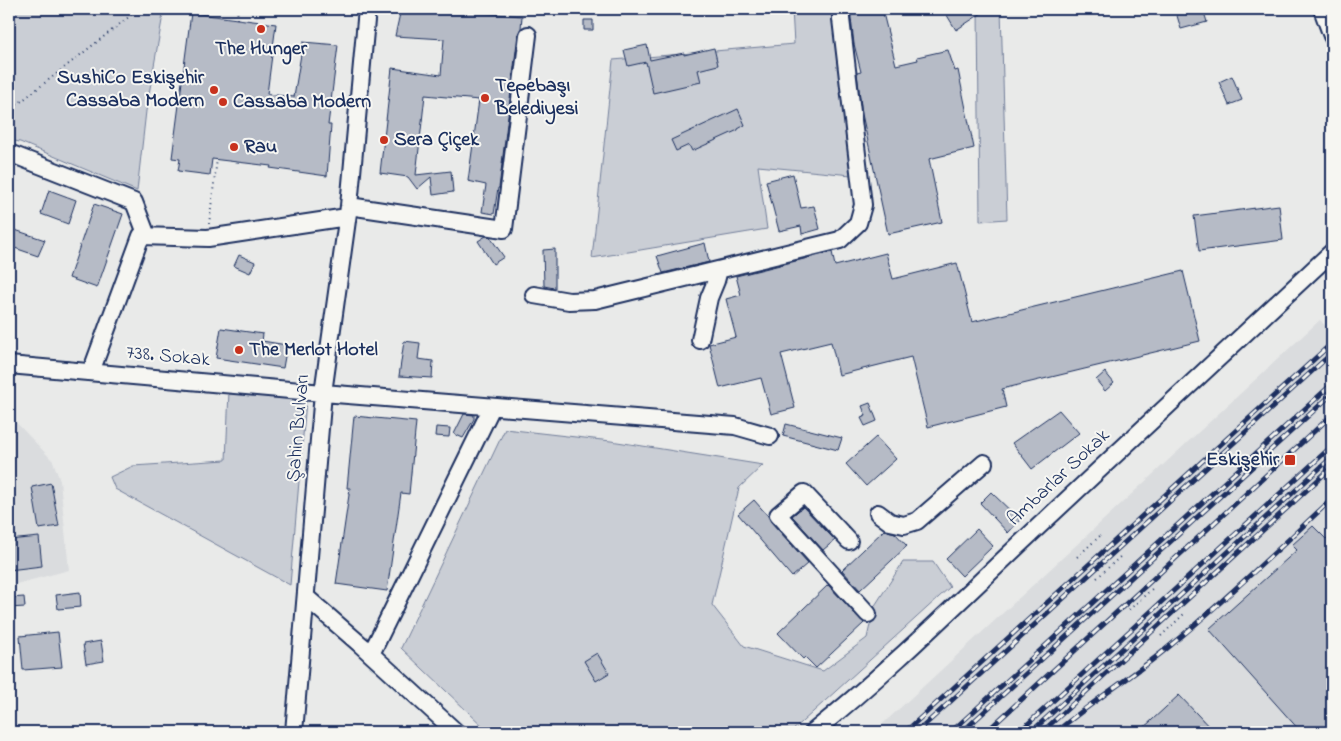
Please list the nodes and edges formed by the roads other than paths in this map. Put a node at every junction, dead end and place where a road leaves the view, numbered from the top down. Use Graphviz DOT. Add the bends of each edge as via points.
graph roads {
  1 [pos="367,9"];
  2 [pos="841,9"];
  3 [pos="1322,9"];
  4 [pos="528,35"];
  5 [pos="1332,36"];
  6 [pos="9,153"];
  7 [pos="348,211"];
  8 [pos="147,236"];
  9 [pos="1332,252"];
  10 [pos="719,270"];
  11 [pos="534,294"];
  12 [pos="700,340"];
  13 [pos="9,365"];
  14 [pos="91,372"];
  15 [pos="323,393"];
  16 [pos="492,407"];
  17 [pos="770,436"];
  18 [pos="984,463"];
  19 [pos="878,513"];
  20 [pos="849,541"];
  21 [pos="306,597"];
  22 [pos="868,614"];
  23 [pos="371,654"];
  24 [pos="294,732"];
  25 [pos="456,732"];
  26 [pos="813,732"];
  1 -- 7 [label="street, Şahin Bulvarı"];
  2 -- 10 [label="street" via="863,205 858,223 840,240"];
  3 -- 5 [label="street"];
  4 -- 7 [label="street" via="504,229"];
  6 -- 8 [label="street" via="134,202"];
  7 -- 8 [label="street" via="208,238"];
  7 -- 15 [label="street, Şahin Bulvarı"];
  8 -- 14 [label="street" via="141,236"];
  9 -- 26 [label="street, Ambarlar Sokak" via="906,651"];
  10 -- 11 [label="street" via="595,300 569,301"];
  10 -- 12 [label="street"];
  13 -- 14 [label="street, 738. Sokak"];
  14 -- 15 [label="street, 738. Sokak"];
  15 -- 16 [label="street, 738. Sokak"];
  15 -- 21 [label="street, Şahin Bulvarı"];
  16 -- 17 [label="street, 738. Sokak" via="735,426"];
  16 -- 23 [label="street"];
  18 -- 19 [label="street" via="917,521 904,525 890,522"];
  20 -- 22 [label="street" via="804,493 778,515"];
  21 -- 23 [label="street"];
  21 -- 24 [label="street, Şahin Bulvarı"];
  23 -- 25 [label="street"];
}
